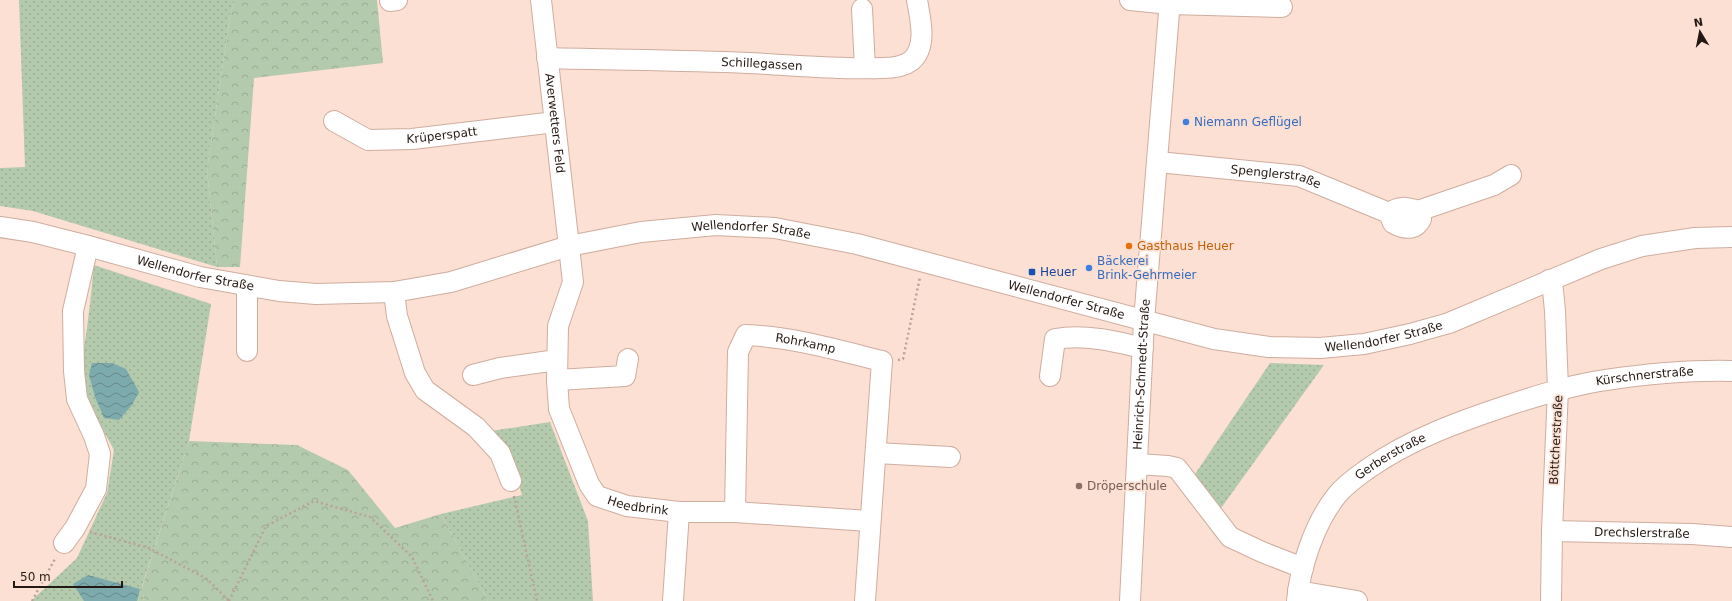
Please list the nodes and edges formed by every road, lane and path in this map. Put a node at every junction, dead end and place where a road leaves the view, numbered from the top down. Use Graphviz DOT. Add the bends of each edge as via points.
graph roads {
  1 [pos="541,0"];
  2 [pos="917,0"];
  3 [pos="1130,0"];
  4 [pos="1170,2"];
  5 [pos="1282,8"];
  6 [pos="862,9"];
  7 [pos="547,58"];
  8 [pos="865,68"];
  9 [pos="334,120"];
  10 [pos="555,122"];
  11 [pos="1158,162"];
  12 [pos="1512,174"];
  13 [pos="0,227"];
  14 [pos="1732,237"];
  15 [pos="88,246"];
  16 [pos="569,246"];
  17 [pos="923,263"];
  18 [pos="1549,280"];
  19 [pos="247,286"];
  20 [pos="394,292"];
  21 [pos="1144,321"];
  22 [pos="1143,348"];
  23 [pos="247,351"];
  24 [pos="628,359"];
  25 [pos="557,360"];
  26 [pos="882,361"];
  27 [pos="1732,371"];
  28 [pos="473,374"];
  29 [pos="1050,376"];
  30 [pos="557,380"];
  31 [pos="1558,389"];
  32 [pos="876,453"];
  33 [pos="950,457"];
  34 [pos="1137,464"];
  35 [pos="511,481"];
  36 [pos="679,512"];
  37 [pos="735,512"];
  38 [pos="869,521"];
  39 [pos="1552,531"];
  40 [pos="70,536"];
  41 [pos="1732,537"];
  42 [pos="1303,568"];
  43 [pos="1297,596"];
  44 [pos="32,601"];
  45 [pos="229,601"];
  46 [pos="433,601"];
  47 [pos="537,601"];
  48 [pos="673,601"];
  49 [pos="865,601"];
  50 [pos="1130,601"];
  51 [pos="1357,601"];
  52 [pos="1550,601"];
  1 -- 7 [label="street, Averwetters Feld"];
  2 -- 8 [label="street, Schillegassen" via="922,32 917,52 911,61 897,67"];
  3 -- 4 [label="street"];
  4 -- 5 [label="street"];
  4 -- 11 [label="street, Heinrich-Schmedt-Straße"];
  6 -- 8 [label="street"];
  7 -- 8 [label="street, Schillegassen"];
  7 -- 10 [label="street, Averwetters Feld"];
  9 -- 10 [label="street, Krüperspatt" via="368,140 412,139"];
  10 -- 16 [label="street, Averwetters Feld"];
  11 -- 12 [label="street, Spenglerstraße" via="1299,176 1389,214 1393,223 1402,228 1418,224 1421,219 1418,211 1494,185"];
  11 -- 21 [label="street, Heinrich-Schmedt-Straße"];
  13 -- 15 [label="street, Wellendorfer Straße" via="33,232"];
  14 -- 18 [label="street, Wellendorfer Straße" via="1695,238 1642,246"];
  15 -- 19 [label="street, Wellendorfer Straße" via="200,277"];
  15 -- 40 [label="street" via="74,311 74,371 77,399 100,454 96,489"];
  16 -- 17 [label="street, Wellendorfer Straße" via="641,232 716,225 775,228 857,244"];
  16 -- 20 [label="street, Wellendorfer Straße" via="451,282"];
  16 -- 25 [label="street, Heedbrink" via="573,282 558,326"];
  17 -- 21 [label="street, Wellendorfer Straße"];
  17 -- 26 [label="path" via="903,359"];
  18 -- 21 [label="street, Wellendorfer Straße" via="1449,323 1364,344 1320,348 1269,347 1214,339"];
  18 -- 31 [label="street, Böttcherstraße" via="1554,290 1556,311"];
  19 -- 20 [label="street, Wellendorfer Straße" via="316,294"];
  19 -- 23 [label="street"];
  20 -- 35 [label="street" via="396,316 415,372 425,390 476,427 500,453"];
  21 -- 22 [label="street, Heinrich-Schmedt-Straße"];
  22 -- 29 [label="street" via="1091,338 1054,338"];
  22 -- 34 [label="street, Heinrich-Schmedt-Straße"];
  24 -- 30 [label="street" via="625,376"];
  25 -- 28 [label="street"];
  25 -- 30 [label="street, Heedbrink"];
  26 -- 32 [label="street"];
  26 -- 37 [label="street, Rohrkamp" via="811,343 772,336 746,335 738,352"];
  27 -- 31 [label="street, Kürschnerstraße" via="1700,370 1605,380"];
  30 -- 36 [label="street, Heedbrink" via="559,409 589,484 597,496 627,506"];
  31 -- 39 [label="street, Böttcherstraße"];
  31 -- 42 [label="street, Gerberstraße" via="1435,432 1403,447 1355,477 1324,512"];
  32 -- 33 [label="street"];
  32 -- 38 [label="street"];
  34 -- 42 [label="street" via="1177,468 1230,537"];
  34 -- 50 [label="street, Heinrich-Schmedt-Straße"];
  35 -- 47 [label="path"];
  36 -- 37 [label="street, Heedbrink"];
  36 -- 48 [label="street"];
  37 -- 38 [label="street, Heedbrink"];
  38 -- 49 [label="street"];
  39 -- 41 [label="street, Drechslerstraße"];
  39 -- 52 [label="street, Böttcherstraße"];
  40 -- 44 [label="path"];
  40 -- 45 [label="path" via="149,548 207,579"];
  42 -- 43 [label="street, Gerberstraße"];
  43 -- 51 [label="street"];
  45 -- 46 [label="path" via="266,526 314,502 370,517 412,557"];
}
